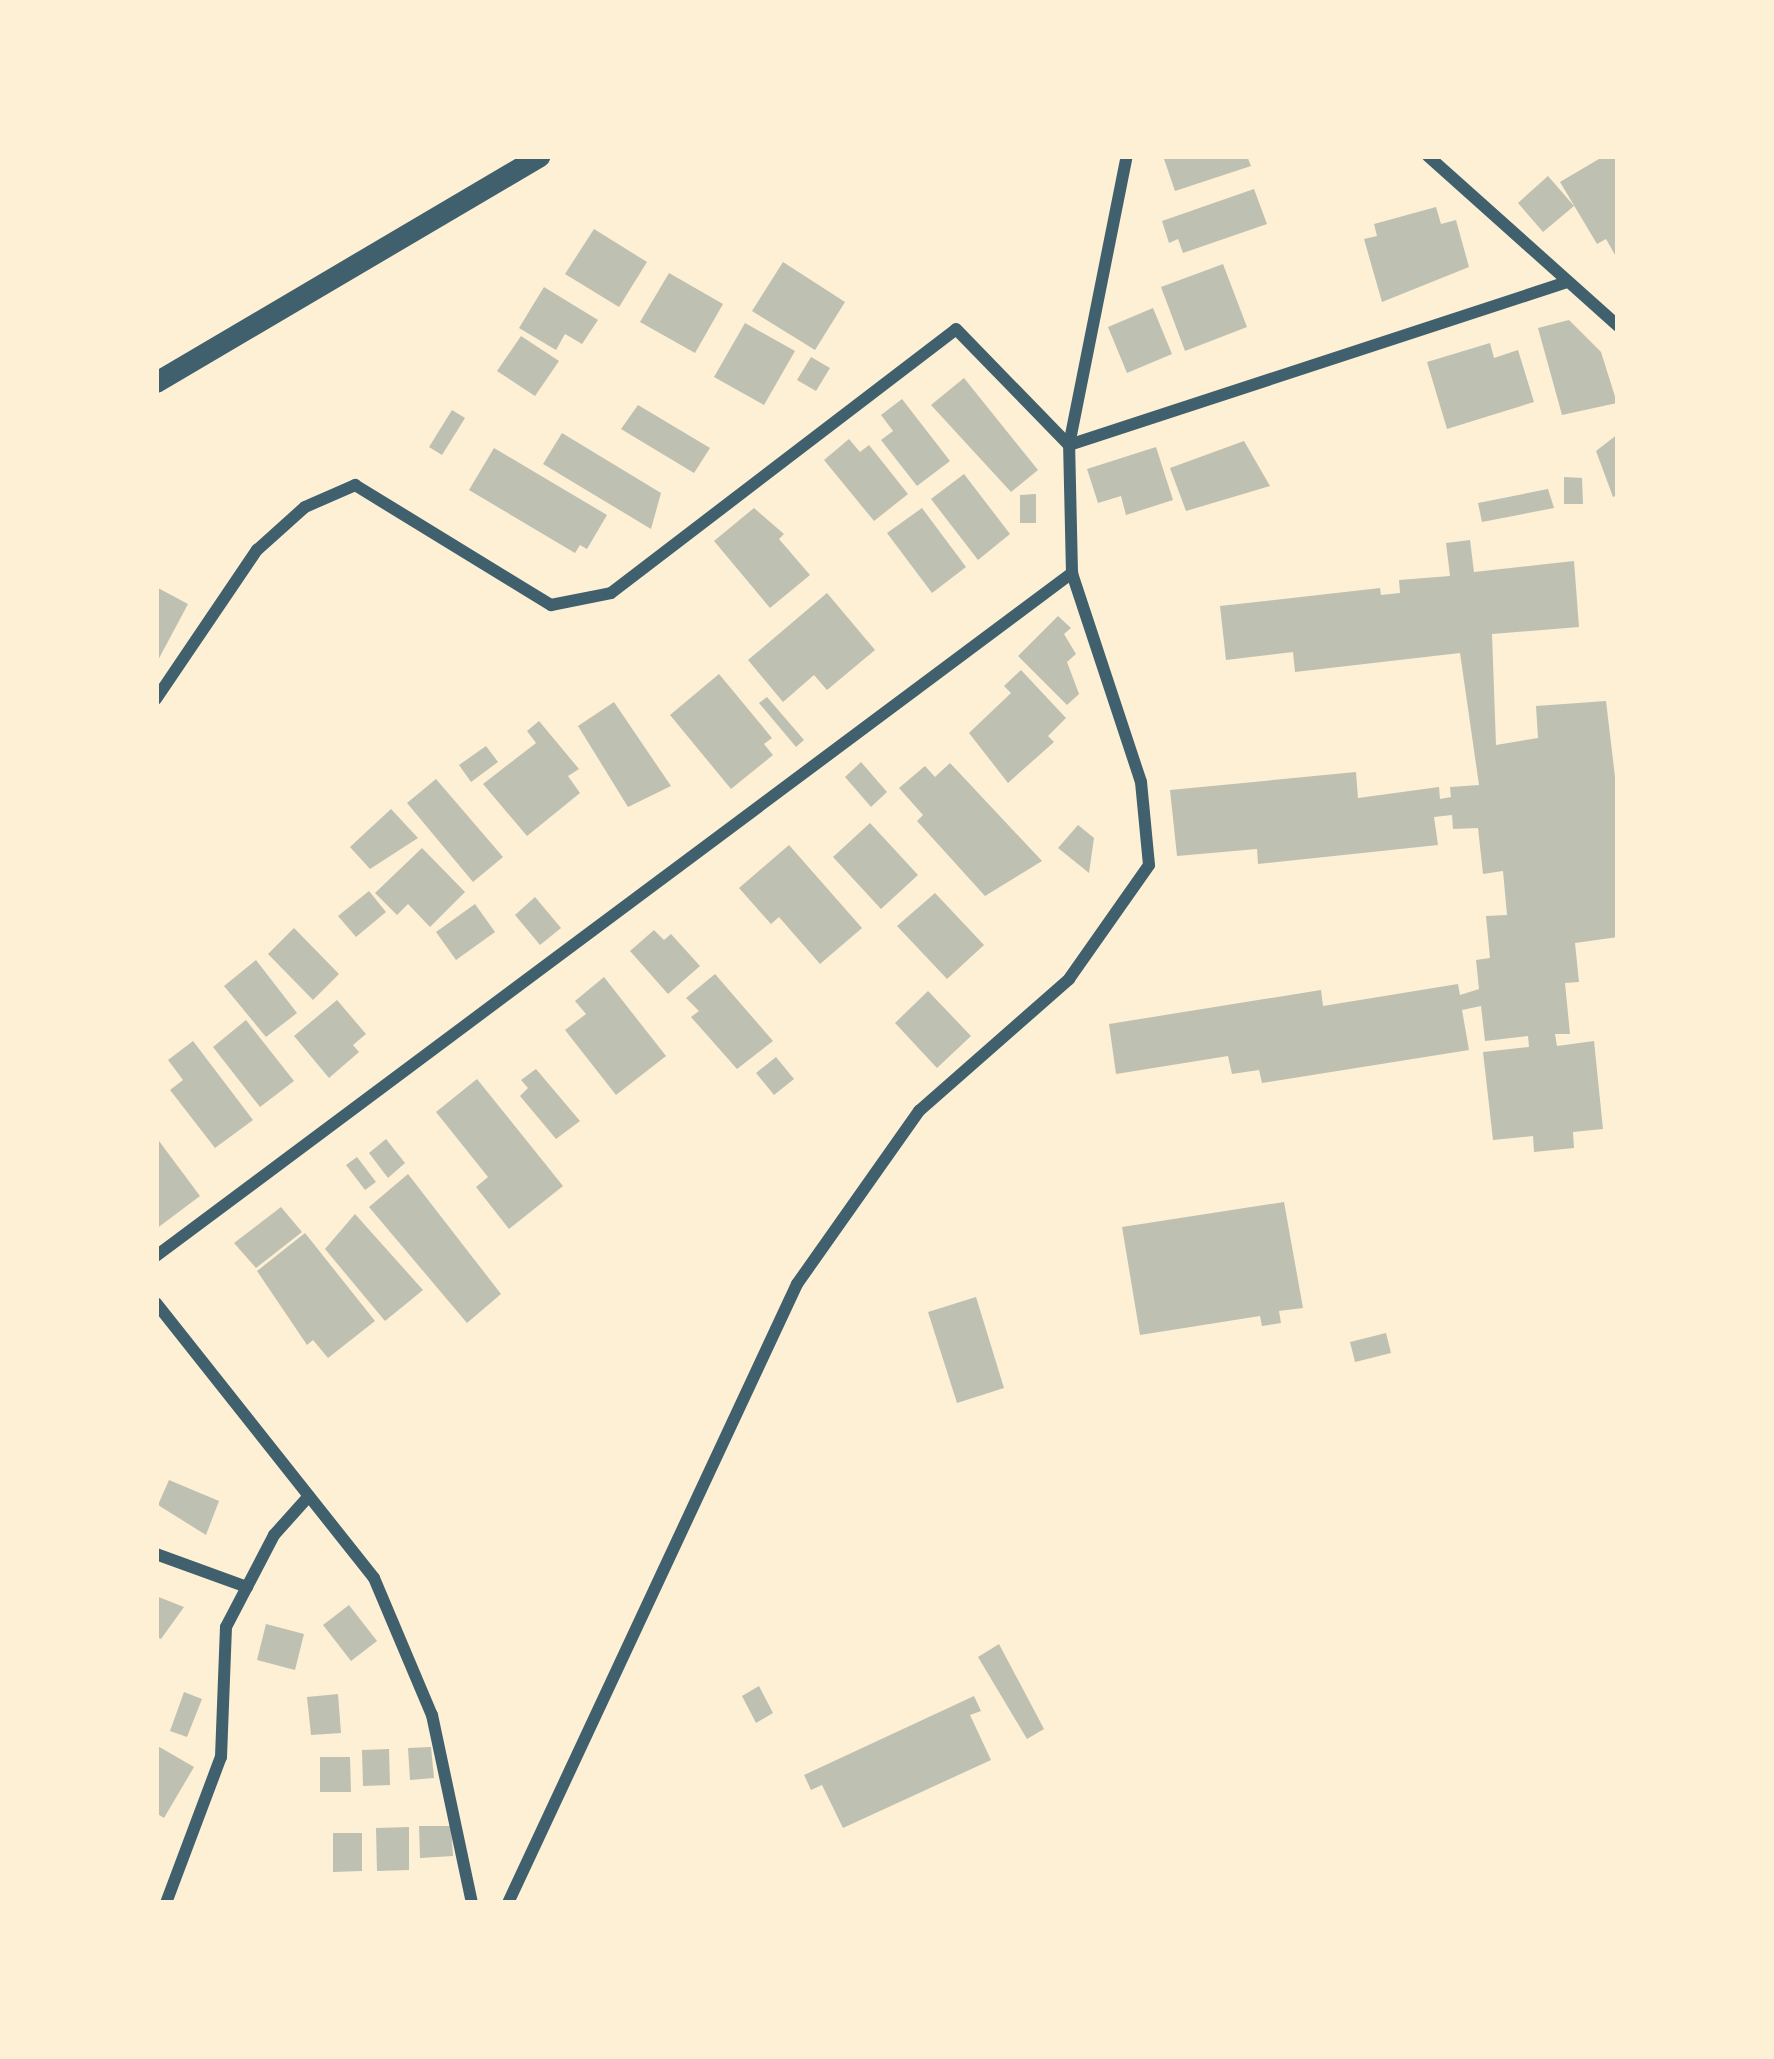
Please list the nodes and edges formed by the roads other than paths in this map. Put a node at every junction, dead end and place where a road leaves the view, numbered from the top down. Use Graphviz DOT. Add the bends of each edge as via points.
graph roads {
  1 [pos="539,156"];
  2 [pos="1127,156"];
  3 [pos="1428,156"];
  4 [pos="1567,282"];
  5 [pos="1618,326"];
  6 [pos="156,382"];
  7 [pos="1069,445"];
  8 [pos="1072,574"];
  9 [pos="156,699"];
  10 [pos="156,1256"];
  11 [pos="156,1303"];
  12 [pos="309,1496"];
  13 [pos="156,1554"];
  14 [pos="247,1587"];
  15 [pos="166,1903"];
  16 [pos="472,1903"];
  17 [pos="508,1903"];
  1 -- 6 [label="street"];
  2 -- 7 [label="street"];
  3 -- 4 [label="street"];
  4 -- 5 [label="street"];
  4 -- 7 [label="street"];
  7 -- 8 [label="street"];
  7 -- 9 [label="street" via="956,329 611,593 551,604 355,485 305,507 257,550"];
  8 -- 10 [label="street"];
  8 -- 17 [label="street" via="1141,782 1148,865 1070,979 919,1111 797,1283"];
  11 -- 12 [label="street"];
  12 -- 14 [label="street" via="274,1535"];
  12 -- 16 [label="street" via="374,1578 432,1715"];
  13 -- 14 [label="street"];
  14 -- 15 [label="street" via="226,1627 221,1757"];
}
